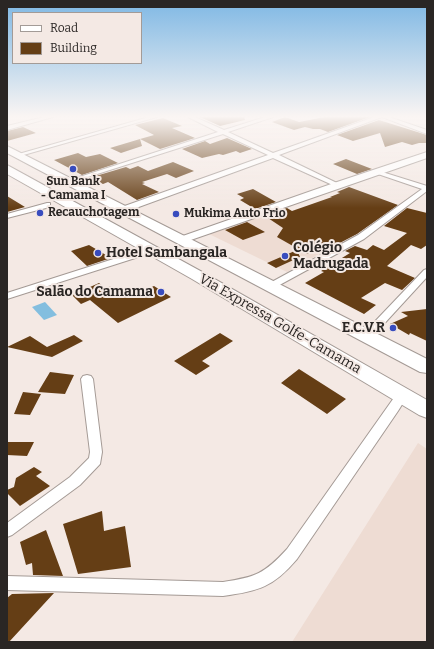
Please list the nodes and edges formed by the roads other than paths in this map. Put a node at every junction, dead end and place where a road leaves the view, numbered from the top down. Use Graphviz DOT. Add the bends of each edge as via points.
graph roads {
  1 [pos="31,147"];
  2 [pos="173,147"];
  3 [pos="257,147"];
  4 [pos="295,147"];
  5 [pos="12,152"];
  6 [pos="274,155"];
  7 [pos="426,156"];
  8 [pos="376,172"];
  9 [pos="10,173"];
  10 [pos="67,182"];
  11 [pos="337,184"];
  12 [pos="427,188"];
  13 [pos="47,205"];
  14 [pos="122,210"];
  15 [pos="7,216"];
  16 [pos="181,240"];
  17 [pos="151,250"];
  18 [pos="427,272"];
  19 [pos="271,286"];
  20 [pos="7,296"];
  21 [pos="367,336"];
  22 [pos="427,367"];
  23 [pos="87,379"];
  24 [pos="402,395"];
  25 [pos="426,409"];
  26 [pos="7,531"];
  27 [pos="7,583"];
  1 -- 5 [label="street"];
  2 -- 10 [label="street"];
  3 -- 6 [label="street"];
  4 -- 6 [label="street"];
  5 -- 10 [label="highway, Via Expressa Golfe-Camama"];
  6 -- 11 [label="street"];
  6 -- 14 [label="street"];
  7 -- 8 [label="street"];
  8 -- 11 [label="street"];
  8 -- 12 [label="street"];
  9 -- 17 [label="highway, Via Expressa Golfe-Camama"];
  10 -- 14 [label="highway, Via Expressa Golfe-Camama"];
  11 -- 16 [label="street"];
  12 -- 19 [label="street" via="361,237"];
  13 -- 15 [label="street"];
  14 -- 16 [label="highway, Via Expressa Golfe-Camama"];
  16 -- 19 [label="highway, Via Expressa Golfe-Camama"];
  17 -- 20 [label="street"];
  17 -- 24 [label="highway, Via Expressa Golfe-Camama"];
  18 -- 21 [label="street"];
  19 -- 21 [label="highway, Via Expressa Golfe-Camama"];
  21 -- 22 [label="highway, Via Expressa Golfe-Camama"];
  23 -- 26 [label="street" via="95,460 75,481"];
  24 -- 25 [label="highway, Via Expressa Golfe-Camama"];
  24 -- 27 [label="street" via="292,554 265,580 223,589"];
}
